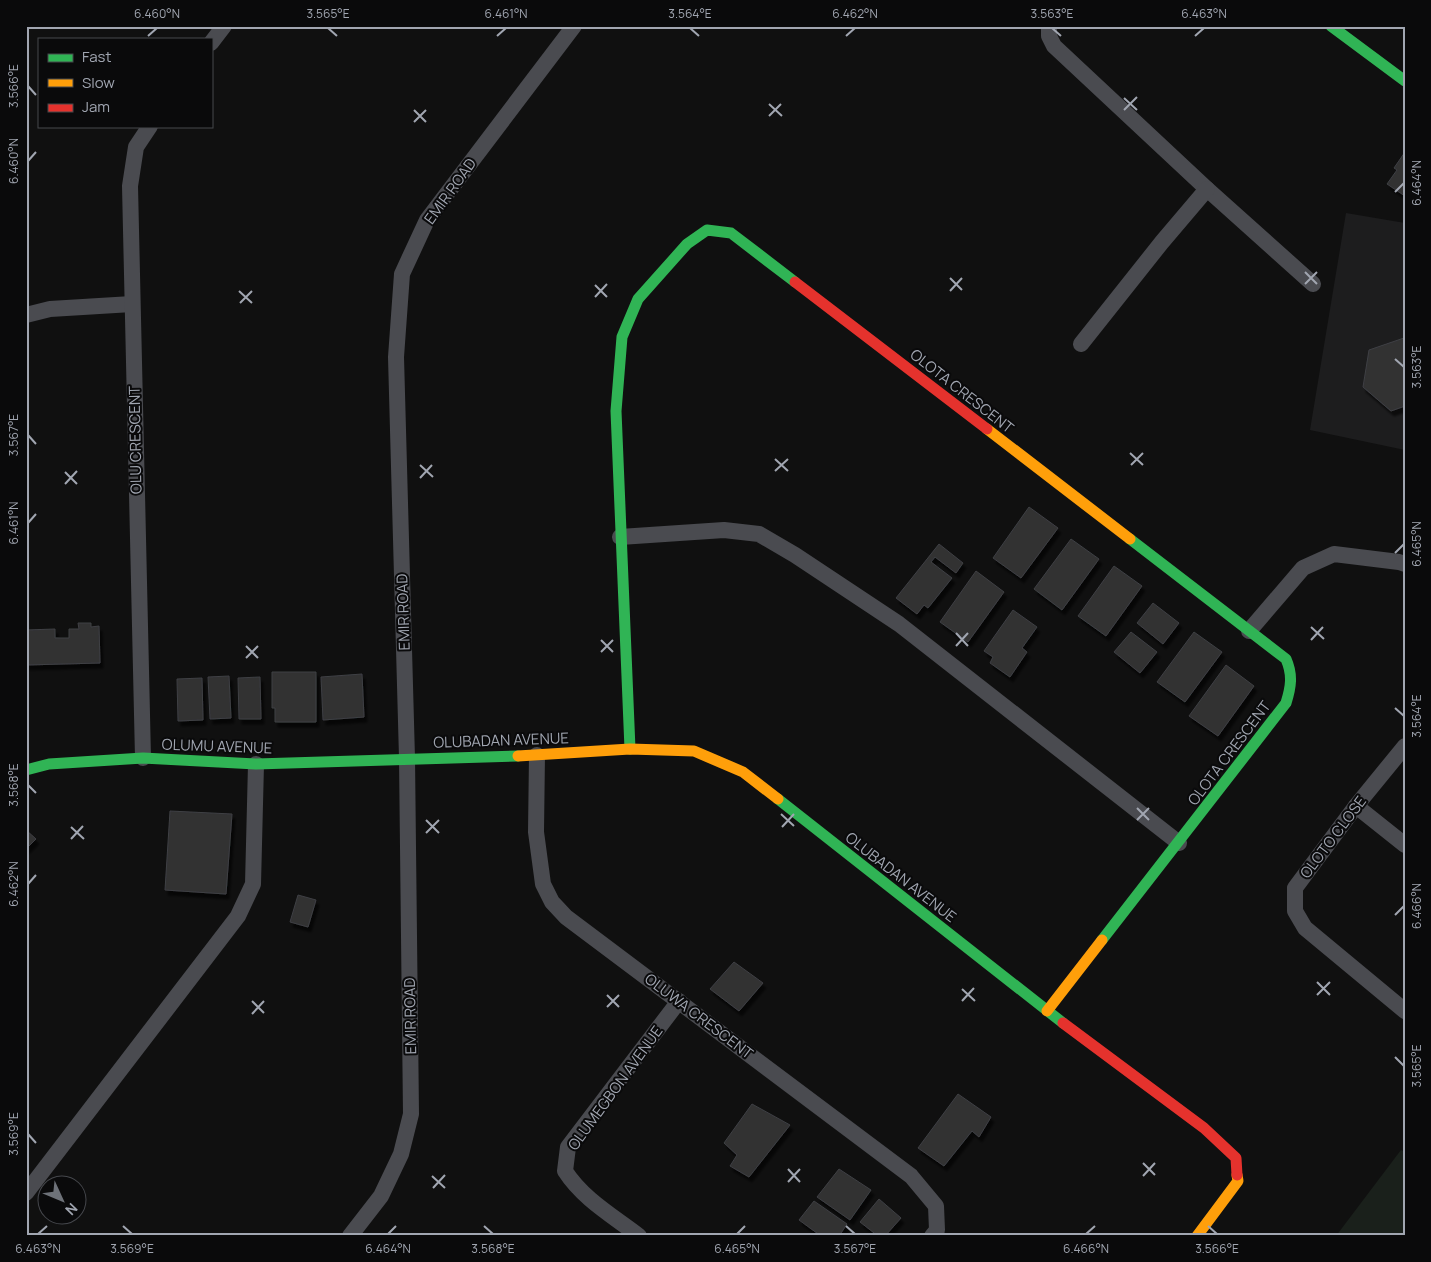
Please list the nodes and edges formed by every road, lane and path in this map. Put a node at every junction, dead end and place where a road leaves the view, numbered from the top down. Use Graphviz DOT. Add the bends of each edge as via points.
graph roads {
  1 [pos="224,26"];
  2 [pos="574,26"];
  3 [pos="1049,26"];
  4 [pos="1331,26"];
  5 [pos="212,42"];
  6 [pos="1405,81"];
  7 [pos="149,128"];
  8 [pos="1207,189"];
  9 [pos="1313,284"];
  10 [pos="132,304"];
  11 [pos="26,315"];
  12 [pos="1081,344"];
  13 [pos="620,537"];
  14 [pos="1405,564"];
  15 [pos="1249,631"];
  16 [pos="1405,746"];
  17 [pos="630,749"];
  18 [pos="537,755"];
  19 [pos="143,758"];
  20 [pos="407,758"];
  21 [pos="256,764"];
  22 [pos="26,770"];
  23 [pos="1356,806"];
  24 [pos="1179,843"];
  25 [pos="1405,845"];
  26 [pos="679,1000"];
  27 [pos="1047,1011"];
  28 [pos="1405,1011"];
  29 [pos="26,1193"];
  30 [pos="350,1236"];
  31 [pos="639,1236"];
  32 [pos="932,1236"];
  33 [pos="1197,1236"];
  1 -- 5 [label="street"];
  2 -- 20 [label="street, EMIR ROAD" via="427,220 402,274 396,357"];
  3 -- 8 [label="street" via="1054,46"];
  4 -- 6 [label="street"];
  7 -- 10 [label="street, OLU CRESCENT" via="136,146 130,186"];
  8 -- 9 [label="street"];
  8 -- 12 [label="street"];
  10 -- 11 [label="street" via="50,309"];
  10 -- 19 [label="street, OLU CRESCENT"];
  13 -- 15 [label="street, OLOTA CRESCENT" via="616,411 622,337 638,299 686,244 707,230 731,233"];
  13 -- 17 [label="street, OLOTA CRESCENT"];
  13 -- 24 [label="street" via="724,530 759,534 892,619"];
  14 -- 15 [label="street" via="1334,554 1303,568"];
  15 -- 24 [label="street, OLOTA CRESCENT" via="1286,659 1292,684 1286,703"];
  16 -- 23 [label="street, OLOTO CLOSE"];
  17 -- 18 [label="street, OLUBADAN AVENUE"];
  17 -- 27 [label="street, OLUBADAN AVENUE" via="694,751 743,772"];
  18 -- 20 [label="street, OLUBADAN AVENUE"];
  18 -- 26 [label="street, OLUWA CRESCENT" via="536,832 543,884 552,902 566,917"];
  19 -- 21 [label="street, OLUMU AVENUE"];
  19 -- 22 [label="street, OLUMU AVENUE" via="49,764"];
  20 -- 21 [label="street, OLUMU AVENUE"];
  20 -- 30 [label="street, EMIR ROAD" via="411,1114 401,1154 381,1196"];
  21 -- 29 [label="street" via="253,884 238,916"];
  23 -- 25 [label="street"];
  23 -- 28 [label="street, OLOTO CLOSE" via="1295,888 1295,911 1305,928"];
  24 -- 27 [label="street, OLOTA CRESCENT"];
  26 -- 31 [label="street, OLUMEGBON AVENUE" via="568,1148 565,1172 573,1184"];
  26 -- 32 [label="street, OLUWA CRESCENT" via="911,1176 936,1206 937,1230"];
  27 -- 33 [label="street, OLUBADAN AVENUE" via="1204,1128 1236,1158 1238,1181"];
}
